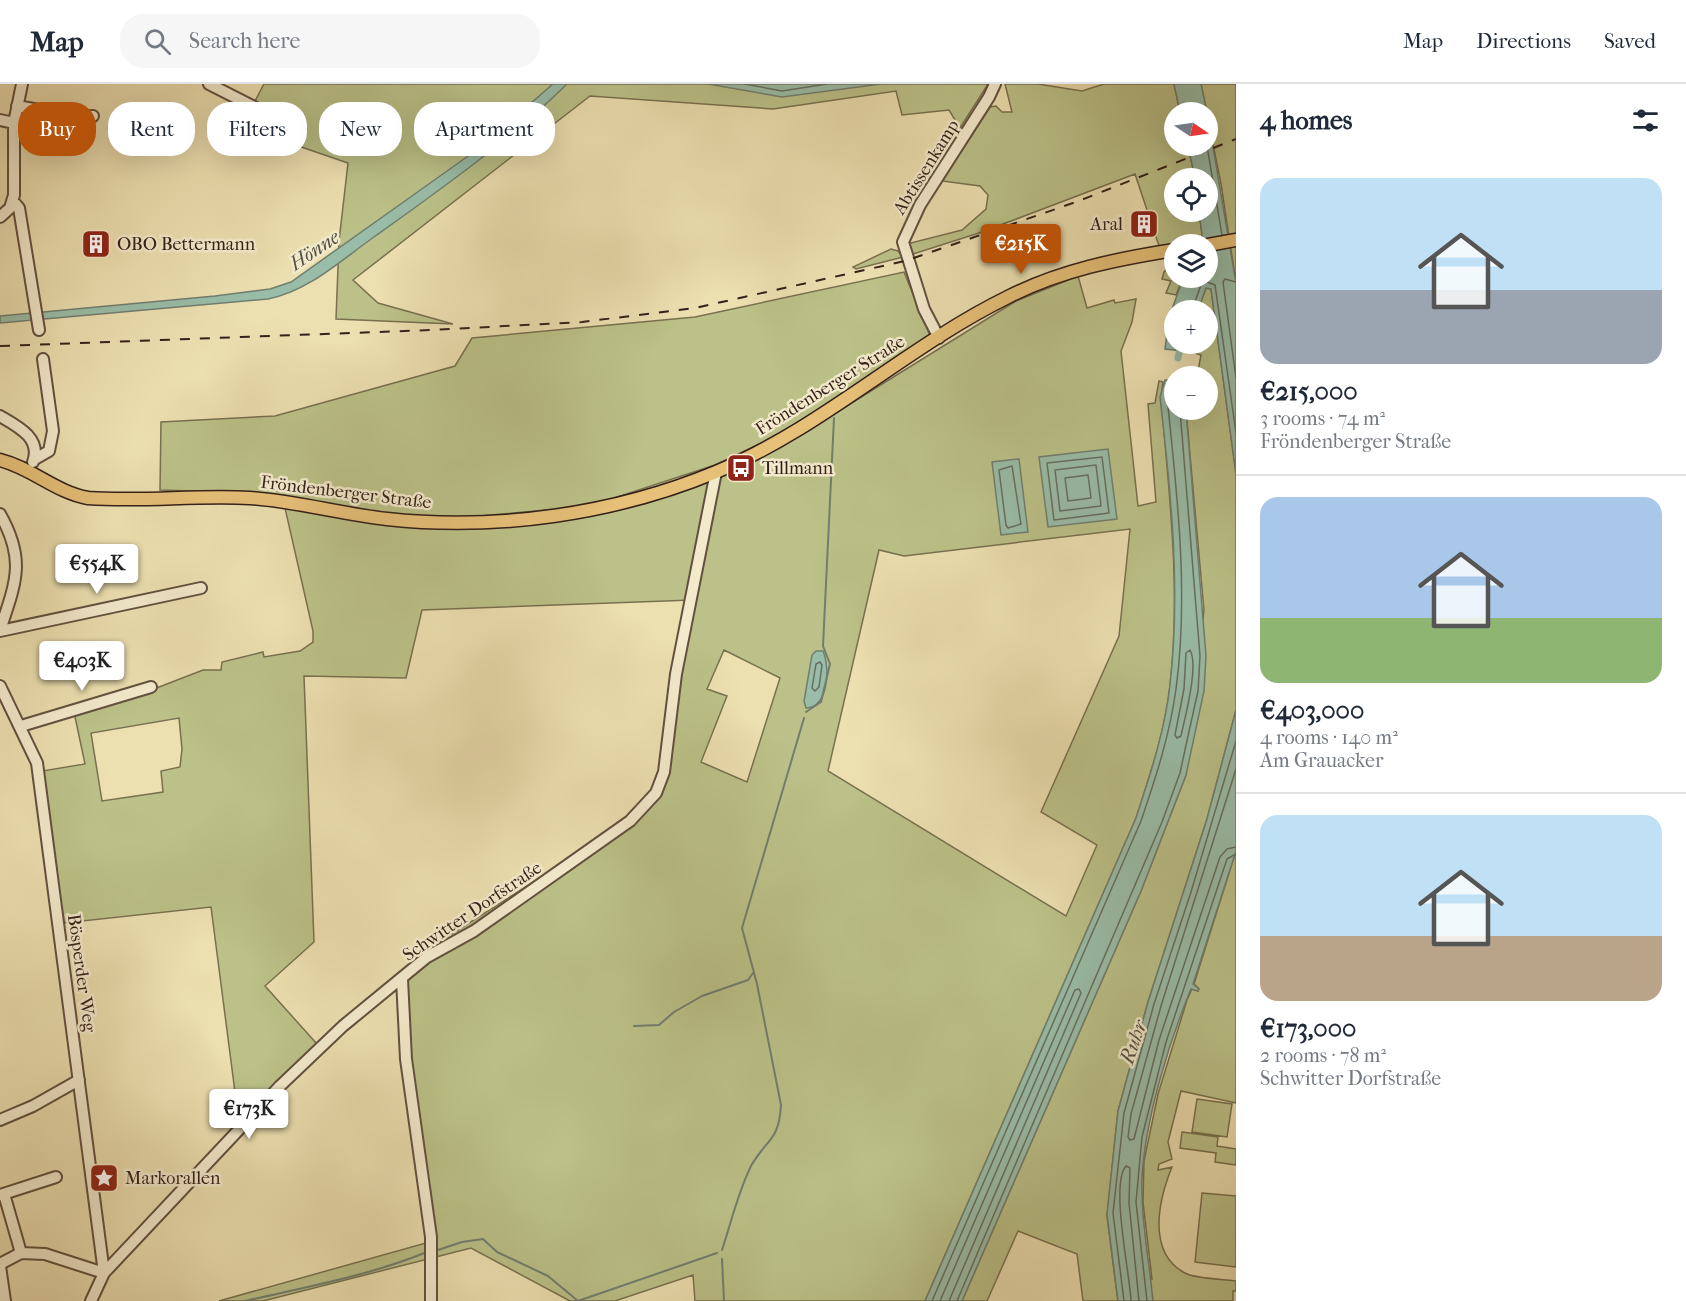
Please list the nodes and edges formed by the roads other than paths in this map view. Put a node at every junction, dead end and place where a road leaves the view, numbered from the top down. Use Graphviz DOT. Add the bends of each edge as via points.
graph roads {
  1 [pos="22,84"];
  2 [pos="209,84"];
  3 [pos="995,84"];
  4 [pos="244,102"];
  5 [pos="17,106"];
  6 [pos="0,120"];
  7 [pos="14,123"];
  8 [pos="13,201"];
  9 [pos="0,216"];
  10 [pos="1236,240"];
  11 [pos="1218,243"];
  12 [pos="1164,252"];
  13 [pos="39,326"];
  14 [pos="939,338"];
  15 [pos="43,359"];
  16 [pos="0,416"];
  17 [pos="35,459"];
  18 [pos="0,460"];
  19 [pos="29,470"];
  20 [pos="716,472"];
  21 [pos="0,514"];
  22 [pos="201,588"];
  23 [pos="0,630"];
  24 [pos="0,686"];
  25 [pos="151,687"];
  26 [pos="21,726"];
  27 [pos="402,978"];
  28 [pos="80,1080"];
  29 [pos="0,1120"];
  30 [pos="56,1177"];
  31 [pos="2,1194"];
  32 [pos="21,1253"];
  33 [pos="0,1265"];
  34 [pos="104,1273"];
  35 [pos="5,1301"];
  36 [pos="91,1301"];
  37 [pos="431,1301"];
  1 -- 5 [label="street"];
  2 -- 4 [label="street"];
  3 -- 14 [label="street, Abtissenkamp" via="920,205 903,242 924,309"];
  5 -- 7 [label="street"];
  6 -- 7 [label="street"];
  7 -- 8 [label="street"];
  8 -- 9 [label="street"];
  8 -- 13 [label="street" via="19,208"];
  10 -- 11 [label="main road"];
  12 -- 14 [label="main road, Fröndenberger Straße" via="1060,275 1007,297"];
  14 -- 20 [label="main road, Fröndenberger Straße" via="823,414"];
  15 -- 17 [label="street" via="53,431 49,451"];
  16 -- 17 [label="street" via="30,437"];
  17 -- 19 [label="street"];
  18 -- 19 [label="main road, Fröndenberger Straße"];
  19 -- 20 [label="main road, Fröndenberger Straße" via="65,492 88,498 253,498 386,519 460,522 584,511"];
  20 -- 27 [label="street, Schwitter Dorfstraße" via="676,674 664,772 656,793 630,821 474,931 427,957"];
  21 -- 23 [label="street" via="18,559 14,590"];
  22 -- 23 [label="street"];
  24 -- 26 [label="street, Bösperder Weg"];
  25 -- 26 [label="street"];
  26 -- 28 [label="street, Bösperder Weg" via="37,763"];
  27 -- 34 [label="street, Schwitter Dorfstraße" via="310,1056"];
  27 -- 37 [label="street" via="406,1059 427,1196"];
  28 -- 29 [label="street"];
  28 -- 34 [label="street, Bösperder Weg"];
  30 -- 31 [label="street"];
  31 -- 32 [label="street"];
  32 -- 33 [label="street"];
  32 -- 34 [label="street" via="45,1254"];
  33 -- 35 [label="street"];
  34 -- 36 [label="street, Schwitter Dorfstraße"];
}
